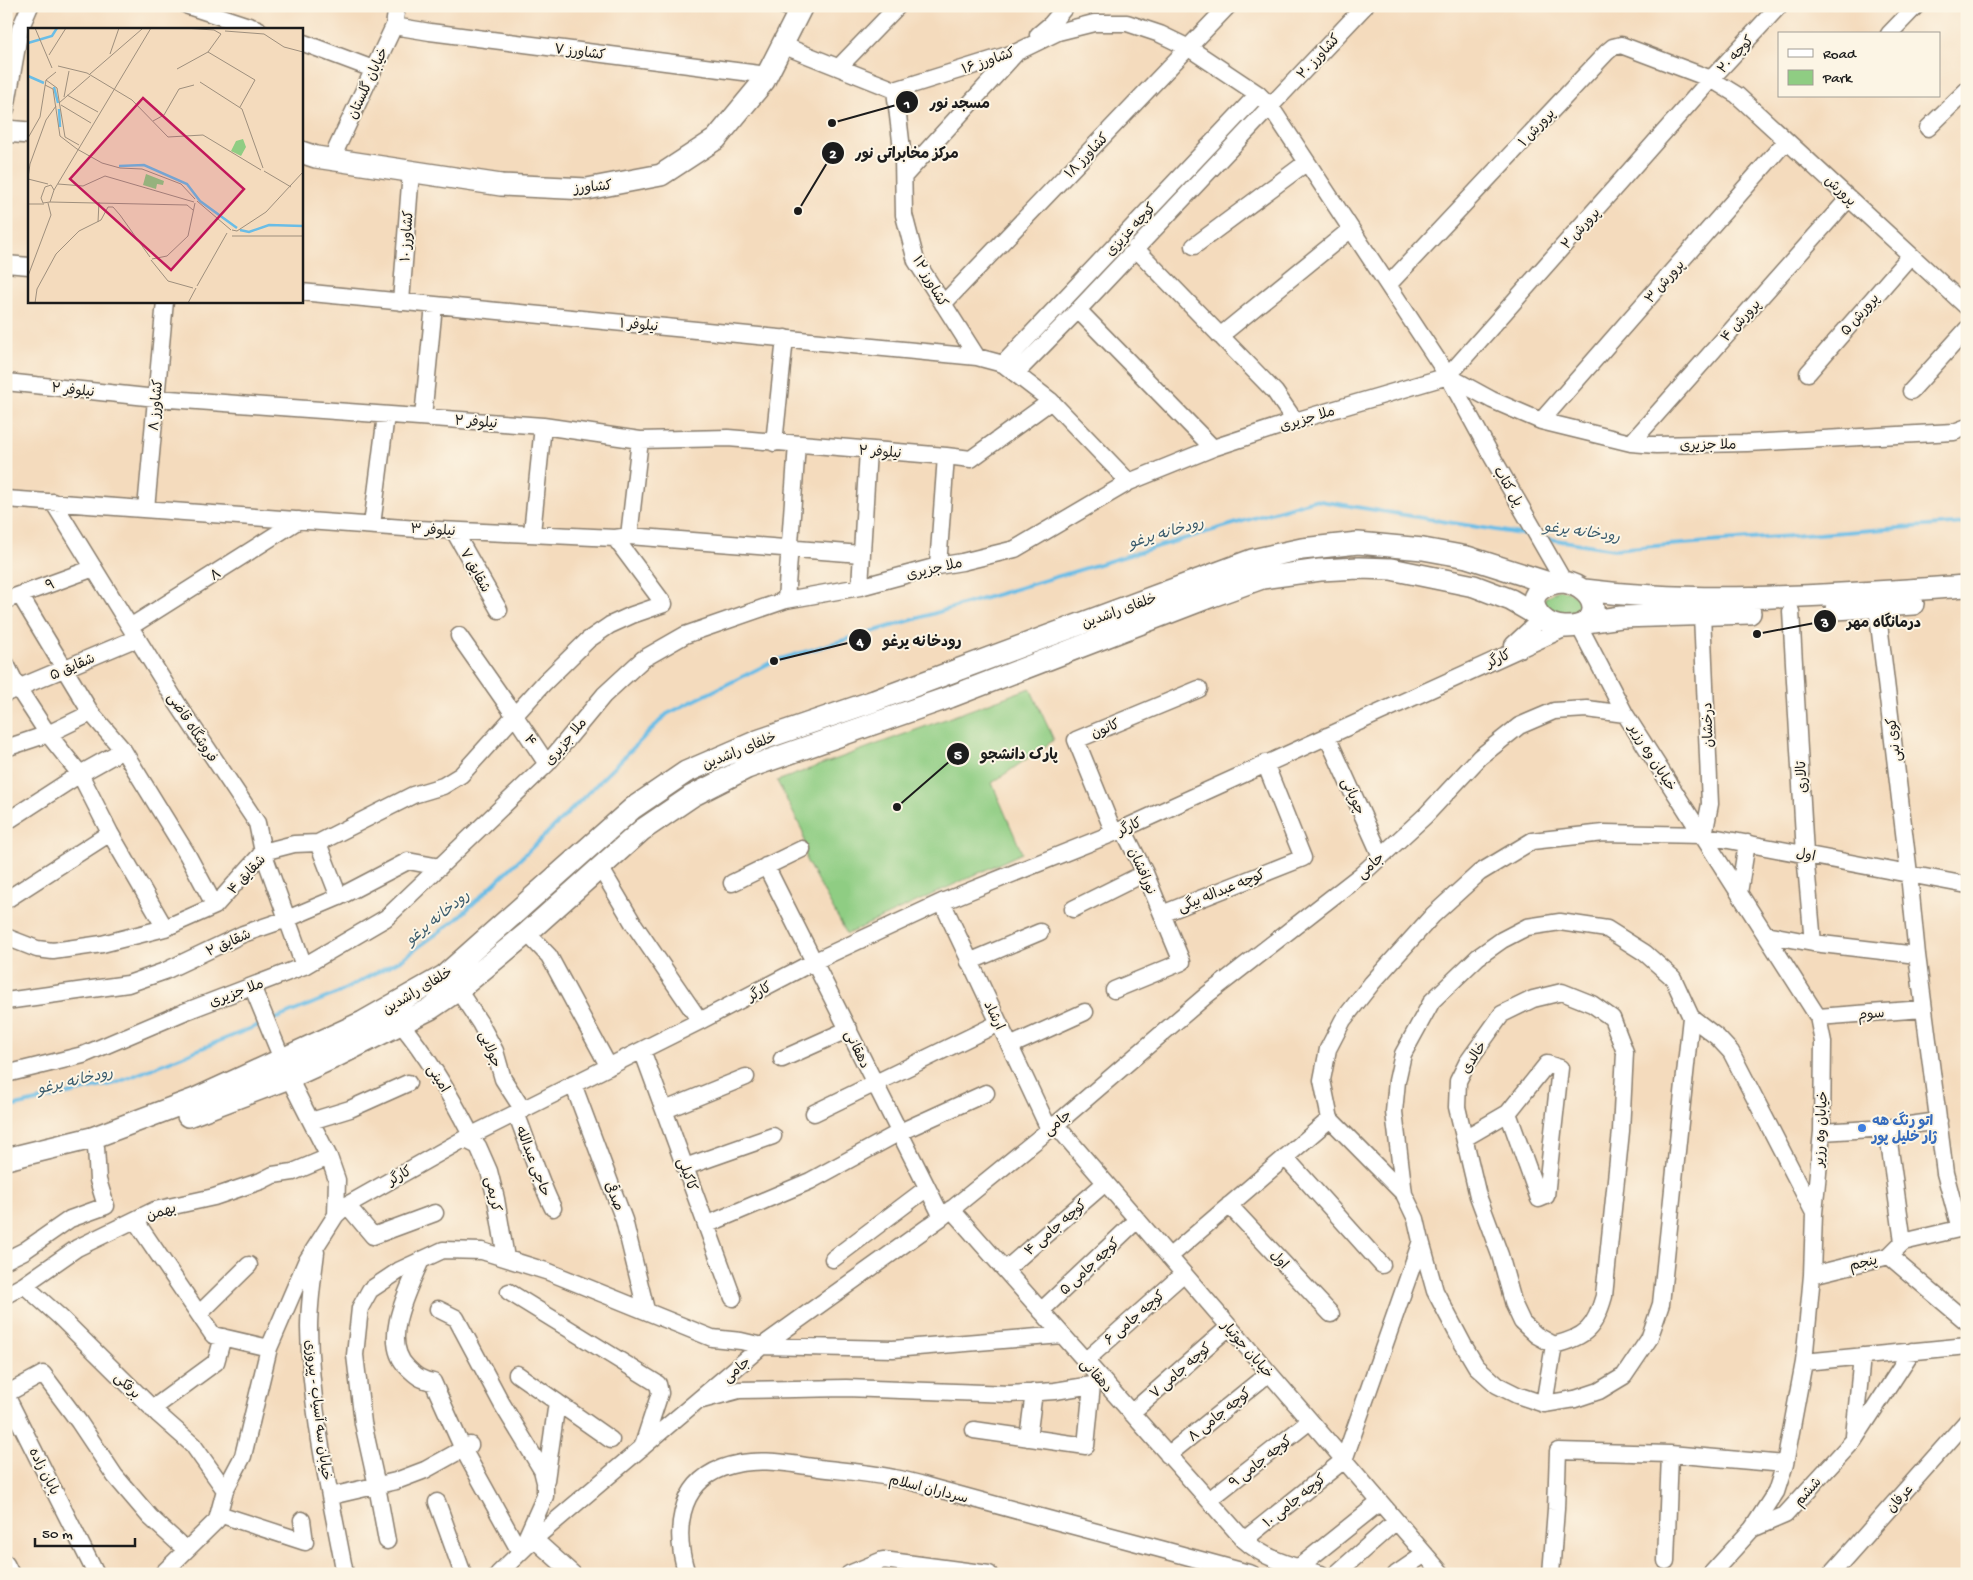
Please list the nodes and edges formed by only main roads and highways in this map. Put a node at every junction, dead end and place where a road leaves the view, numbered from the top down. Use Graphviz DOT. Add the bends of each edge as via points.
graph roads {
  1 [pos="796,7"];
  2 [pos="6,132"];
  3 [pos="28,133"];
  4 [pos="6,145"];
  5 [pos="28,146"];
  6 [pos="313,157"];
  7 [pos="1557,583"];
  8 [pos="1967,586"];
  9 [pos="1584,590"];
  10 [pos="1967,600"];
  11 [pos="1542,618"];
  12 [pos="1577,625"];
  13 [pos="285,1068"];
  14 [pos="6,1160"];
  15 [pos="6,1173"];
  1 -- 6 [label="main road, کشاورز" via="764,81 716,139 661,176 587,190 501,185"];
  2 -- 3 [label="main road"];
  4 -- 5 [label="main road"];
  7 -- 9 [label="main road" via="1572,584"];
  7 -- 11 [label="main road" via="1540,589 1534,599"];
  7 -- 13 [label="main road, خلفای راشدین" via="1423,548 1358,543 1302,549 1252,560 874,701 760,740 686,772 633,808 444,976"];
  8 -- 9 [label="main road" via="1761,599 1629,596"];
  9 -- 12 [label="main road" via="1594,609"];
  10 -- 12 [label="main road" via="1622,618"];
  11 -- 12 [label="main road" via="1554,625"];
  11 -- 13 [label="main road" via="1511,600 1474,586 1391,569 1320,570 1262,578 1203,599 950,697 747,768 692,796 642,830 458,990 401,1024 335,1057"];
  13 -- 14 [label="main road, خلفای راشدین" via="92,1138"];
  13 -- 15 [label="main road" via="187,1116"];
}
